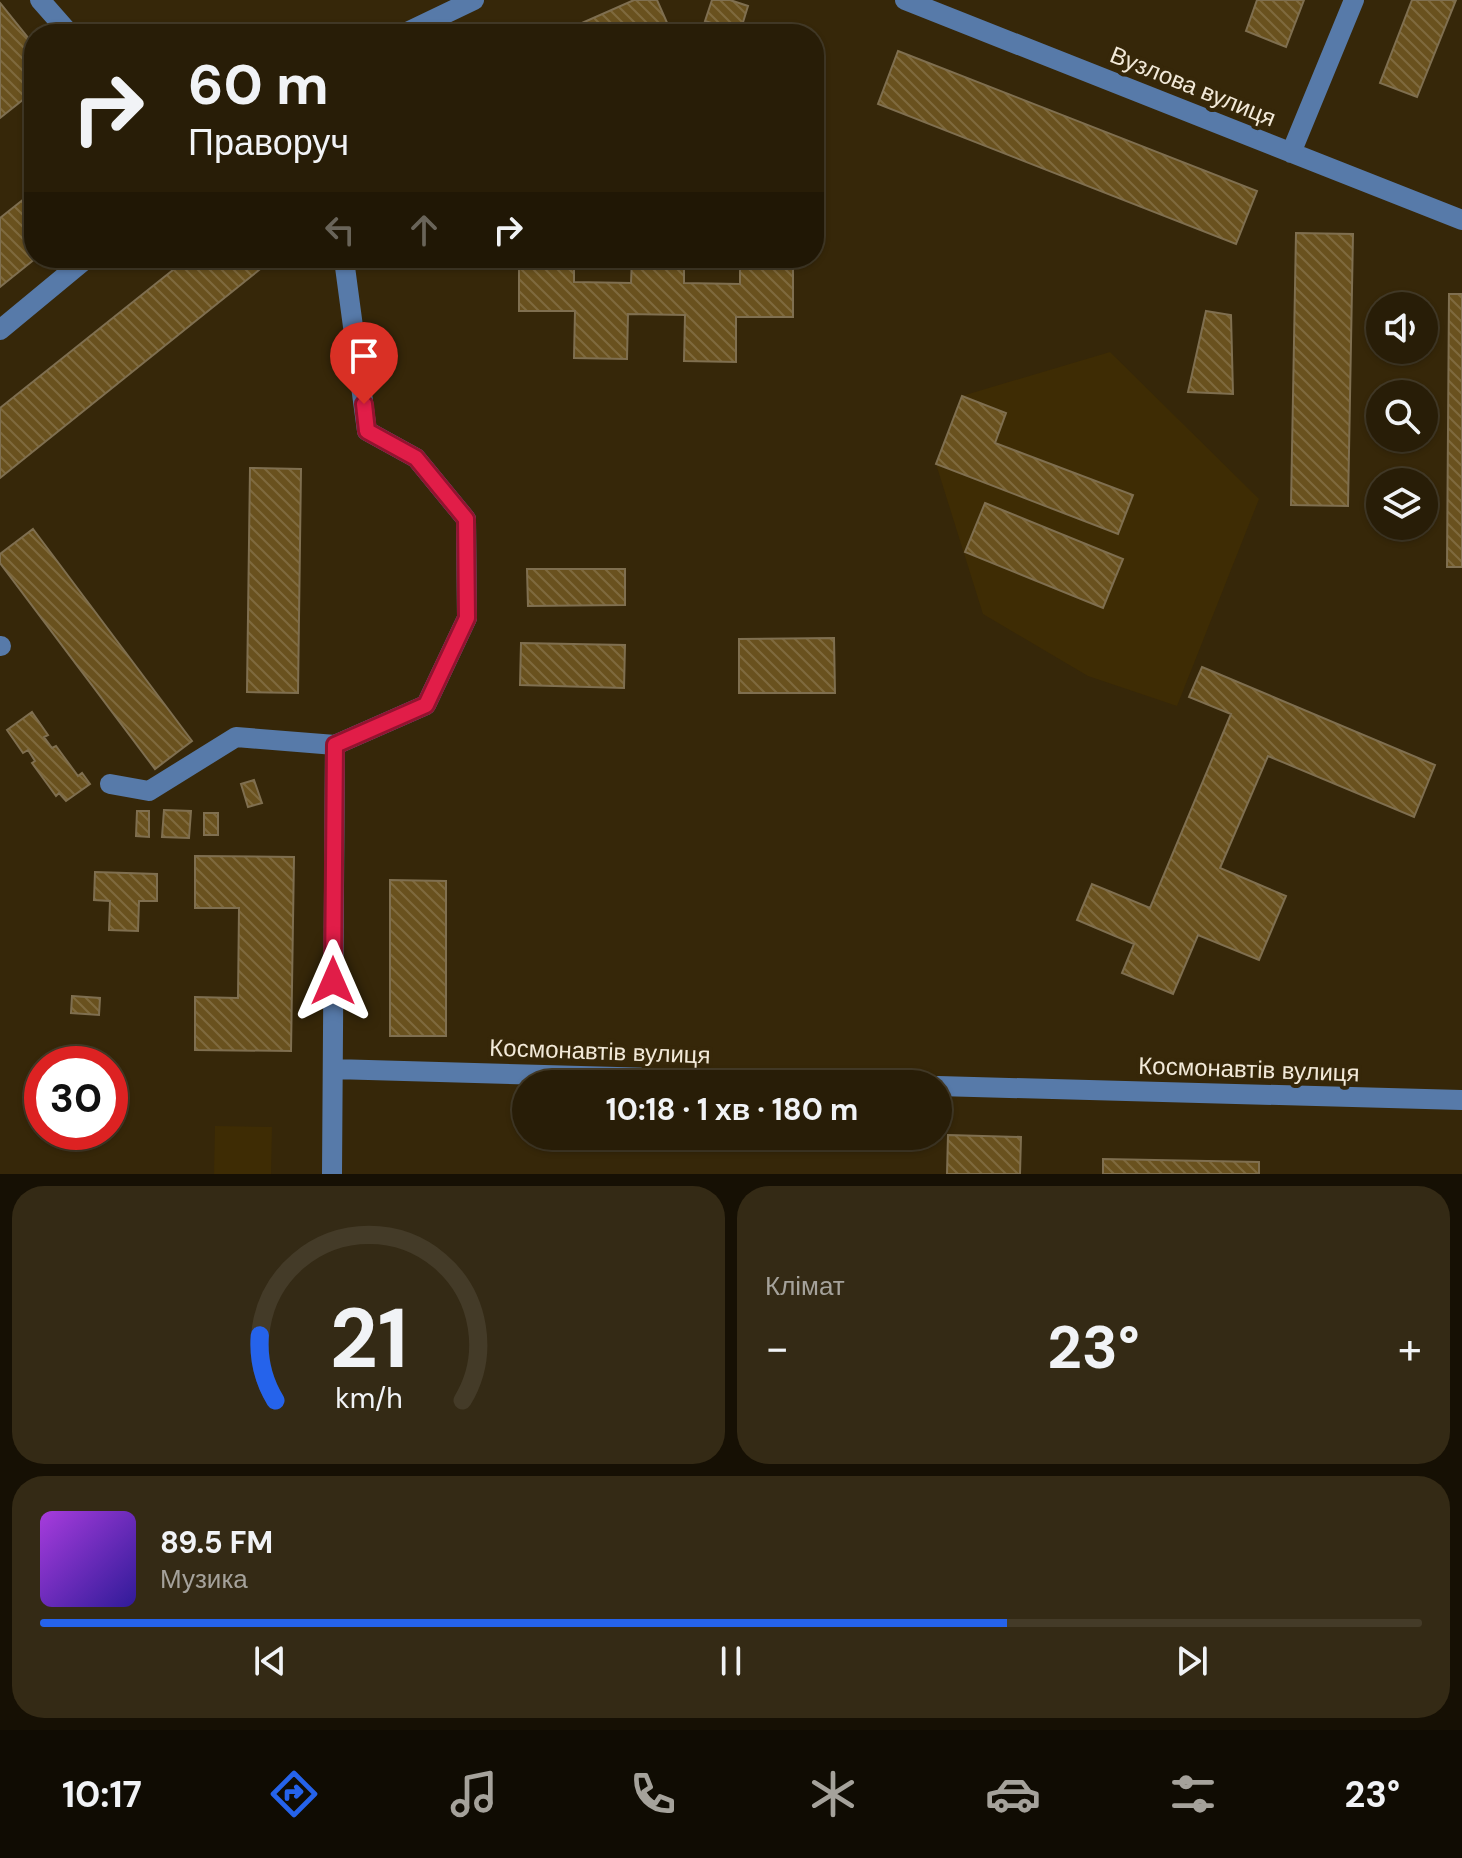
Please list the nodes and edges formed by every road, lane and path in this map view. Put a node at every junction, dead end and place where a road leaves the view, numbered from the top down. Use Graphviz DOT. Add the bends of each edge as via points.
graph roads {
  1 [pos="40,0"];
  2 [pos="474,0"];
  3 [pos="905,0"];
  4 [pos="1354,0"];
  5 [pos="61,24"];
  6 [pos="424,24"];
  7 [pos="1291,153"];
  8 [pos="1462,220"];
  9 [pos="75,268"];
  10 [pos="345,268"];
  11 [pos="0,330"];
  12 [pos="335,745"];
  13 [pos="110,784"];
  14 [pos="333,1069"];
  15 [pos="512,1074"];
  16 [pos="952,1086"];
  17 [pos="1462,1100"];
  18 [pos="332,1174"];
  1 -- 5 [label="street"];
  2 -- 6 [label="street"];
  3 -- 7 [label="street, Вузлова вулиця"];
  4 -- 7 [label="street"];
  7 -- 8 [label="street, Вузлова вулиця"];
  9 -- 11 [label="street"];
  10 -- 12 [label="street" via="367,431 416,458 466,519 467,618 426,705"];
  12 -- 13 [label="street" via="236,737 149,791"];
  12 -- 14 [label="street"];
  14 -- 15 [label="street, Космонавтів вулиця"];
  14 -- 18 [label="street"];
  16 -- 17 [label="street, Космонавтів вулиця"];
}
